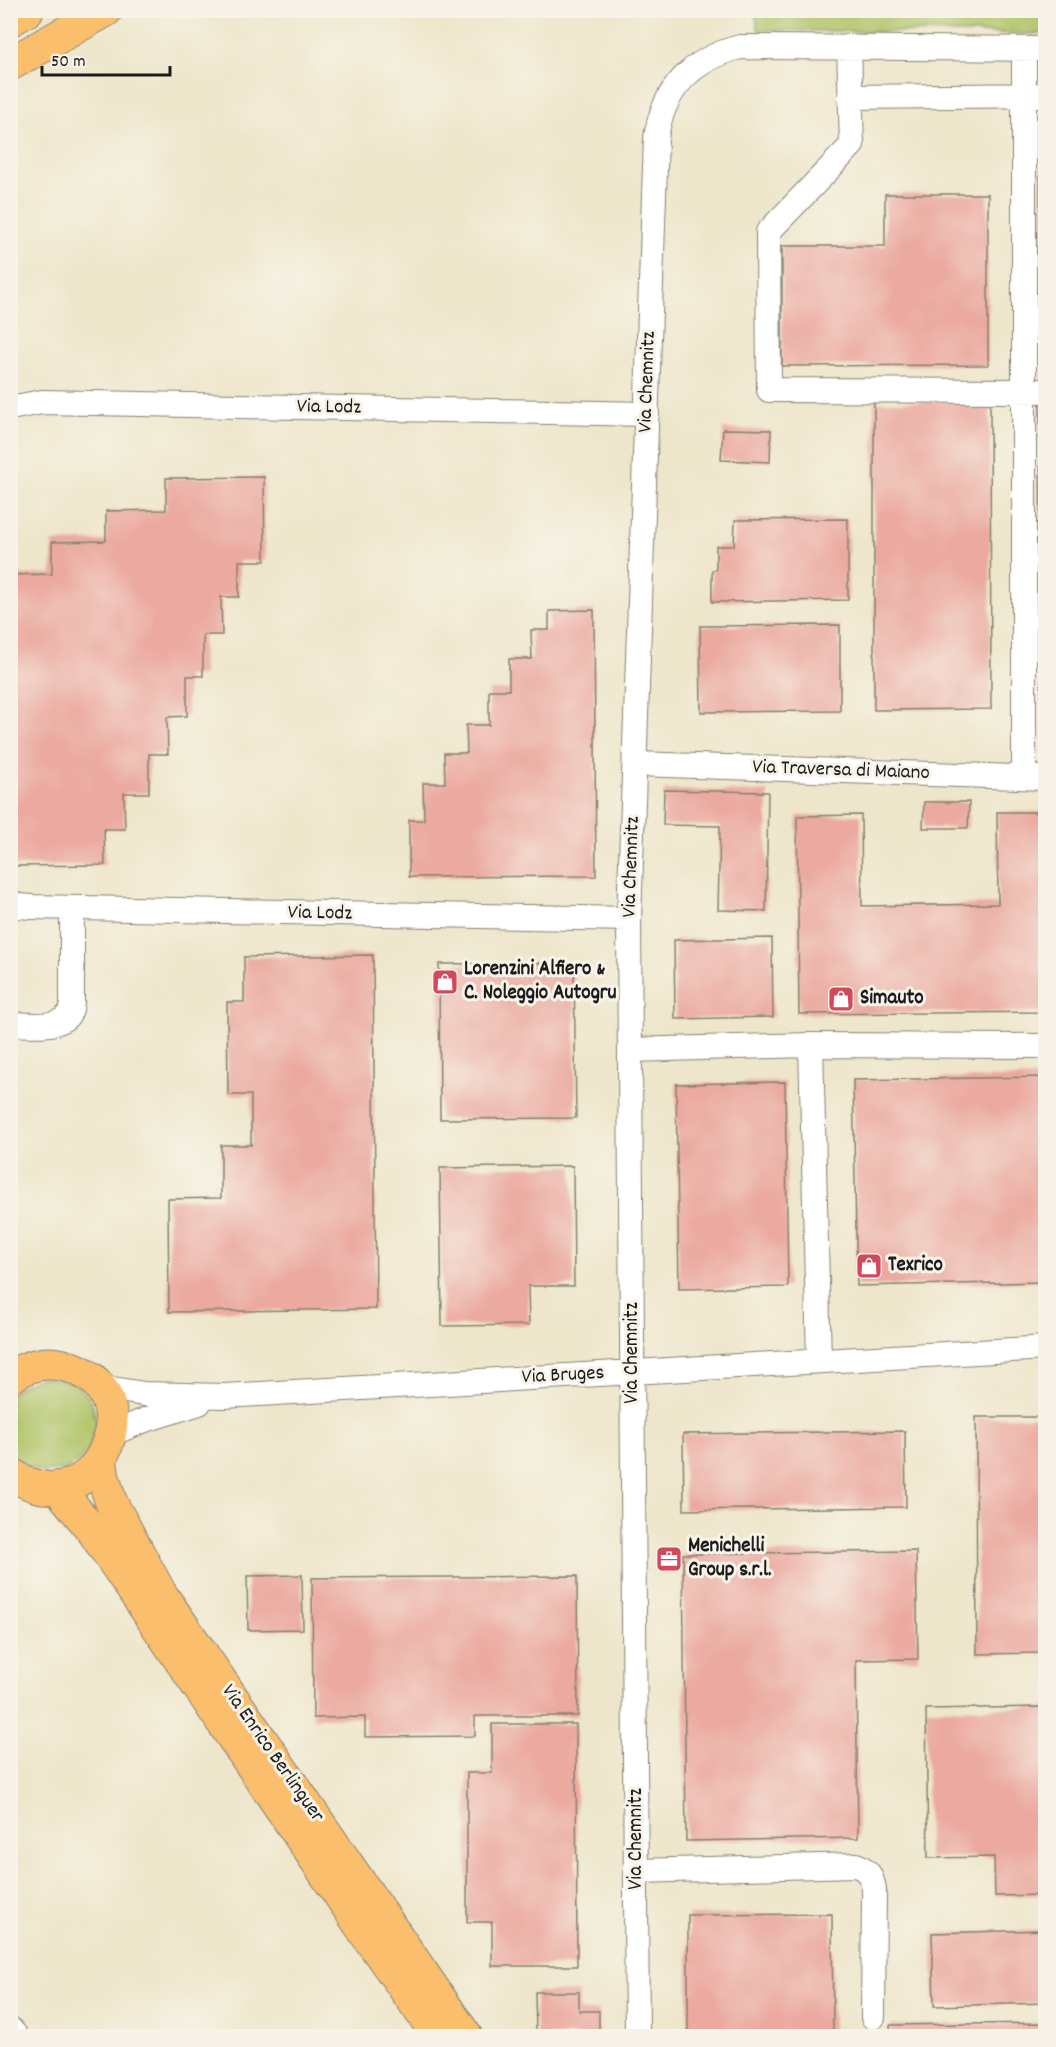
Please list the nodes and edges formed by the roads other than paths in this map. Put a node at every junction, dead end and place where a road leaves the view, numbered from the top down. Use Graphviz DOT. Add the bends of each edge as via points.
graph roads {
  1 [pos="27,10"];
  2 [pos="106,10"];
  3 [pos="10,20"];
  4 [pos="849,46"];
  5 [pos="1035,49"];
  6 [pos="10,64"];
  7 [pos="1035,95"];
  8 [pos="850,97"];
  9 [pos="1035,391"];
  10 [pos="10,408"];
  11 [pos="647,414"];
  12 [pos="636,764"];
  13 [pos="1035,778"];
  14 [pos="10,903"];
  15 [pos="72,908"];
  16 [pos="630,919"];
  17 [pos="10,1024"];
  18 [pos="811,1046"];
  19 [pos="1046,1046"];
  20 [pos="631,1050"];
  21 [pos="1046,1348"];
  22 [pos="819,1362"];
  23 [pos="19,1365"];
  24 [pos="633,1372"];
  25 [pos="100,1387"];
  26 [pos="224,1396"];
  27 [pos="106,1447"];
  28 [pos="10,1473"];
  29 [pos="57,1487"];
  30 [pos="637,1871"];
  31 [pos="873,2017"];
  32 [pos="10,2029"];
  33 [pos="16,2037"];
  34 [pos="438,2037"];
  35 [pos="466,2037"];
  36 [pos="637,2037"];
  1 -- 3 [label="highway"];
  2 -- 6 [label="highway"];
  4 -- 5 [label="street, Via Chemnitz"];
  4 -- 8 [label="street"];
  4 -- 11 [label="street, Via Chemnitz" via="755,45 727,50 696,65 663,106 656,138"];
  5 -- 7 [label="street"];
  7 -- 8 [label="street"];
  7 -- 9 [label="street"];
  8 -- 9 [label="street" via="852,145 768,232 769,390"];
  9 -- 13 [label="street"];
  10 -- 11 [label="street, Via Lodz" via="42,402"];
  11 -- 12 [label="street, Via Chemnitz"];
  12 -- 13 [label="street, Via Traversa di Maiano"];
  12 -- 16 [label="street, Via Chemnitz"];
  14 -- 15 [label="street, Via Lodz"];
  15 -- 16 [label="street, Via Lodz"];
  15 -- 17 [label="street" via="70,1012 54,1024"];
  16 -- 20 [label="street, Via Chemnitz"];
  18 -- 19 [label="street"];
  18 -- 20 [label="street"];
  18 -- 22 [label="street"];
  20 -- 24 [label="street, Via Chemnitz"];
  21 -- 22 [label="street, Via Bruges"];
  22 -- 24 [label="street, Via Bruges"];
  23 -- 25 [label="main road" via="67,1366"];
  24 -- 26 [label="street, Via Bruges"];
  24 -- 30 [label="street, Via Chemnitz"];
  25 -- 26 [label="street, Via Bruges" via="144,1394"];
  25 -- 27 [label="main road, Via Enrico Berlinguer" via="110,1412"];
  26 -- 27 [label="street, Via Bruges" via="160,1415"];
  27 -- 29 [label="main road" via="90,1472"];
  27 -- 35 [label="main road, Via Enrico Berlinguer" via="103,1476 111,1502 161,1594"];
  28 -- 29 [label="main road" via="33,1485"];
  29 -- 34 [label="main road, Via Enrico Berlinguer" via="92,1530"];
  30 -- 31 [label="street" via="856,1865 865,1869 874,1890"];
  30 -- 36 [label="street, Via Chemnitz"];
  32 -- 33 [label="street"];
}
